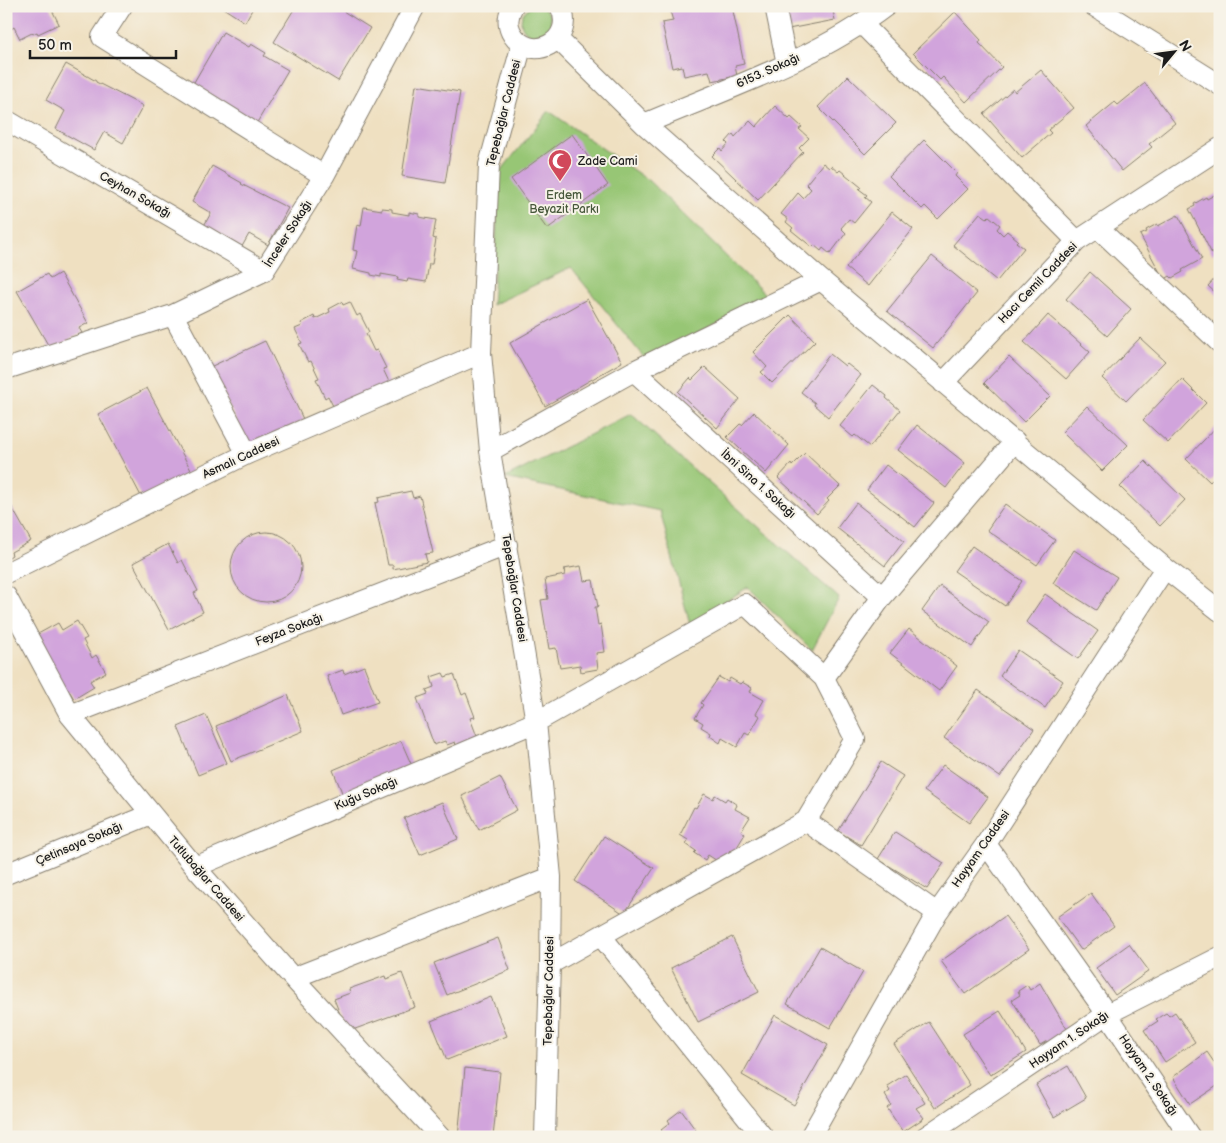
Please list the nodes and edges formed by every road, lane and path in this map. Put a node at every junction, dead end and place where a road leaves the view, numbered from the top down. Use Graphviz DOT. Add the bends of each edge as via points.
graph roads {
  1 [pos="122,6"];
  2 [pos="415,6"];
  3 [pos="560,6"];
  4 [pos="775,6"];
  5 [pos="886,6"];
  6 [pos="1094,6"];
  7 [pos="509,8"];
  8 [pos="862,24"];
  9 [pos="558,39"];
  10 [pos="522,44"];
  11 [pos="787,64"];
  12 [pos="1220,85"];
  13 [pos="6,120"];
  14 [pos="644,124"];
  15 [pos="1220,148"];
  16 [pos="324,176"];
  17 [pos="1098,228"];
  18 [pos="1077,242"];
  19 [pos="264,271"];
  20 [pos="821,280"];
  21 [pos="173,314"];
  22 [pos="1220,344"];
  23 [pos="481,353"];
  24 [pos="6,369"];
  25 [pos="634,371"];
  26 [pos="943,383"];
  27 [pos="1015,441"];
  28 [pos="490,451"];
  29 [pos="247,454"];
  30 [pos="507,545"];
  31 [pos="1166,568"];
  32 [pos="6,573"];
  33 [pos="6,596"];
  34 [pos="882,597"];
  35 [pos="1220,611"];
  36 [pos="824,678"];
  37 [pos="70,715"];
  38 [pos="536,722"];
  39 [pos="151,814"];
  40 [pos="806,821"];
  41 [pos="986,844"];
  42 [pos="195,867"];
  43 [pos="6,874"];
  44 [pos="551,877"];
  45 [pos="936,913"];
  46 [pos="601,936"];
  47 [pos="1220,957"];
  48 [pos="550,964"];
  49 [pos="293,978"];
  50 [pos="1107,1014"];
  51 [pos="440,1137"];
  52 [pos="545,1137"];
  53 [pos="763,1137"];
  54 [pos="810,1137"];
  55 [pos="925,1137"];
  56 [pos="1190,1137"];
  1 -- 16 [label="street" via="102,37"];
  2 -- 16 [label="street, İnceler Sokağı"];
  3 -- 9 [label="street" via="565,22"];
  4 -- 11 [label="street"];
  5 -- 8 [label="street, 6153. Sokağı"];
  6 -- 12 [label="street"];
  7 -- 10 [label="street" via="510,29"];
  8 -- 11 [label="street, 6153. Sokağı"];
  8 -- 18 [label="street"];
  9 -- 10 [label="street" via="540,49"];
  9 -- 14 [label="street"];
  10 -- 23 [label="street, Tepebağlar Caddesi" via="489,165"];
  11 -- 14 [label="street, 6153. Sokağı"];
  13 -- 19 [label="street, Ceyhan Sokağı"];
  14 -- 20 [label="street"];
  15 -- 17 [label="street, Hacı Cemil Caddesi"];
  16 -- 19 [label="street, İnceler Sokağı"];
  17 -- 18 [label="street, Hacı Cemil Caddesi"];
  17 -- 22 [label="street"];
  18 -- 26 [label="street, Hacı Cemil Caddesi"];
  19 -- 21 [label="street, İnceler Sokağı"];
  20 -- 25 [label="street"];
  20 -- 26 [label="street"];
  21 -- 24 [label="street, İnceler Sokağı"];
  21 -- 29 [label="street"];
  23 -- 28 [label="street, Tepebağlar Caddesi"];
  23 -- 29 [label="street, Asmalı Caddesi"];
  25 -- 28 [label="street"];
  25 -- 34 [label="street, İbni Sina 1. Sokağı"];
  26 -- 27 [label="street"];
  27 -- 31 [label="street"];
  27 -- 34 [label="street"];
  28 -- 30 [label="street, Tepebağlar Caddesi"];
  29 -- 32 [label="street, Asmalı Caddesi"];
  30 -- 37 [label="street, Feyza Sokağı"];
  30 -- 38 [label="street, Tepebağlar Caddesi"];
  31 -- 35 [label="street"];
  31 -- 41 [label="street, Hayyam Caddesi"];
  33 -- 37 [label="street, Tutlubağlar Caddesi"];
  34 -- 36 [label="street"];
  36 -- 38 [label="street, Kuğu Sokağı" via="745,604"];
  36 -- 40 [label="street" via="855,739"];
  37 -- 39 [label="street, Tutlubağlar Caddesi"];
  38 -- 42 [label="street, Kuğu Sokağı"];
  38 -- 44 [label="street, Tepebağlar Caddesi"];
  39 -- 42 [label="street, Tutlubağlar Caddesi"];
  39 -- 43 [label="street, Çetinsaya Sokağı"];
  40 -- 45 [label="street"];
  40 -- 46 [label="street"];
  41 -- 45 [label="street, Hayyam Caddesi"];
  41 -- 50 [label="street, Hayyam 2. Sokağı"];
  42 -- 49 [label="street, Tutlubağlar Caddesi"];
  44 -- 48 [label="street, Tepebağlar Caddesi"];
  44 -- 49 [label="street"];
  45 -- 54 [label="street, Hayyam Caddesi"];
  46 -- 48 [label="street"];
  46 -- 53 [label="street"];
  47 -- 50 [label="street, Hayyam 1. Sokağı"];
  48 -- 52 [label="street, Tepebağlar Caddesi"];
  49 -- 51 [label="street, Tutlubağlar Caddesi"];
  50 -- 55 [label="street, Hayyam 1. Sokağı"];
  50 -- 56 [label="street, Hayyam 2. Sokağı"];
}
